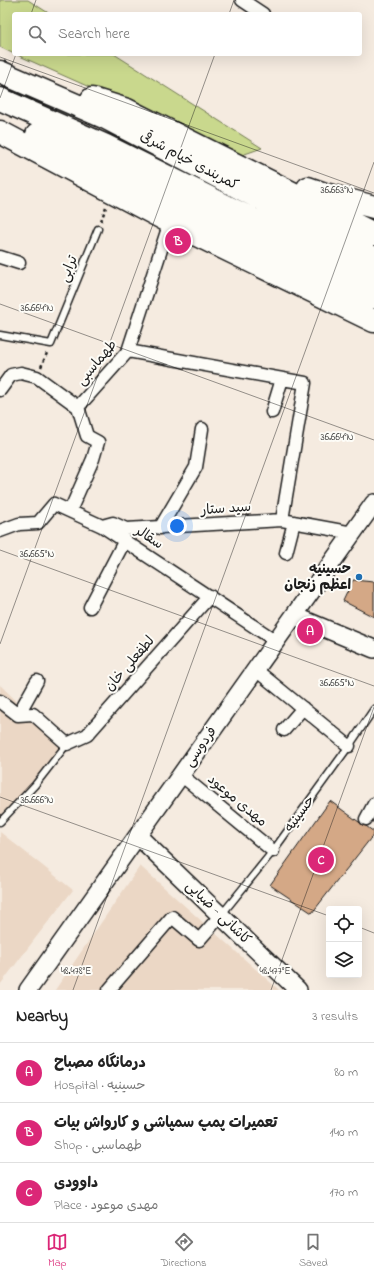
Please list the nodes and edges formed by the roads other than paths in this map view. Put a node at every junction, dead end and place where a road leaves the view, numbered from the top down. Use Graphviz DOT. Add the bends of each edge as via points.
graph roads {
  1 [pos="248,2"];
  2 [pos="260,12"];
  3 [pos="0,69"];
  4 [pos="0,72"];
  5 [pos="0,99"];
  6 [pos="0,118"];
  7 [pos="0,132"];
  8 [pos="227,160"];
  9 [pos="374,207"];
  10 [pos="170,222"];
  11 [pos="98,229"];
  12 [pos="374,234"];
  13 [pos="0,257"];
  14 [pos="374,258"];
  15 [pos="19,263"];
  16 [pos="374,280"];
  17 [pos="374,297"];
  18 [pos="368,316"];
  19 [pos="0,334"];
  20 [pos="128,352"];
  21 [pos="282,379"];
  22 [pos="0,390"];
  23 [pos="78,407"];
  24 [pos="272,412"];
  25 [pos="202,429"];
  26 [pos="374,503"];
  27 [pos="70,512"];
  28 [pos="288,521"];
  29 [pos="102,526"];
  30 [pos="160,528"];
  31 [pos="0,531"];
  32 [pos="352,534"];
  33 [pos="125,540"];
  34 [pos="286,553"];
  35 [pos="210,596"];
  36 [pos="90,607"];
  37 [pos="294,616"];
  38 [pos="276,641"];
  39 [pos="374,649"];
  40 [pos="256,670"];
  41 [pos="38,681"];
  42 [pos="0,701"];
  43 [pos="303,708"];
  44 [pos="374,709"];
  45 [pos="18,715"];
  46 [pos="284,730"];
  47 [pos="67,744"];
  48 [pos="349,746"];
  49 [pos="181,775"];
  50 [pos="374,804"];
  51 [pos="366,819"];
  52 [pos="0,822"];
  53 [pos="138,836"];
  54 [pos="273,851"];
  55 [pos="220,915"];
  56 [pos="28,990"];
  57 [pos="109,990"];
  58 [pos="298,990"];
  1 -- 2 [label="street"];
  3 -- 8 [label="highway" via="127,110"];
  4 -- 14 [label="highway, کمربندی خیام شرقی" via="106,118"];
  5 -- 16 [label="highway, کمربندی خیام شرقی" via="112,149"];
  6 -- 17 [label="highway"];
  7 -- 10 [label="highway"];
  8 -- 9 [label="highway" via="325,194"];
  8 -- 12 [label="highway"];
  10 -- 18 [label="highway"];
  10 -- 20 [label="street, طهماسبی"];
  11 -- 19 [label="lane, ترابی" via="51,344"];
  13 -- 15 [label="street"];
  20 -- 21 [label="street"];
  20 -- 23 [label="street, طهماسبی"];
  21 -- 24 [label="street"];
  21 -- 28 [label="street" via="305,383"];
  22 -- 23 [label="street" via="11,375 21,373 37,377"];
  23 -- 27 [label="street, طهماسبی" via="87,436 98,442"];
  25 -- 30 [label="street" via="196,467"];
  26 -- 32 [label="main road, فردوسی"];
  27 -- 29 [label="street, سقالر"];
  27 -- 31 [label="street, سقالر" via="54,504 38,523 19,524"];
  28 -- 30 [label="street, سید ستار"];
  28 -- 32 [label="street, سید ستار"];
  28 -- 34 [label="street"];
  29 -- 30 [label="street, سید ستار" via="113,523 126,529"];
  29 -- 33 [label="street, سقالر"];
  32 -- 37 [label="main road, فردوسی"];
  33 -- 35 [label="street, سقالر"];
  33 -- 36 [label="street"];
  35 -- 38 [label="street, سقالر"];
  35 -- 47 [label="street, لطفعلی خان" via="87,735"];
  37 -- 38 [label="main road, فردوسی"];
  37 -- 39 [label="main road"];
  38 -- 40 [label="main road, فردوسی"];
  40 -- 43 [label="street"];
  40 -- 49 [label="main road, فردوسی"];
  41 -- 45 [label="street"];
  42 -- 45 [label="street"];
  43 -- 46 [label="street"];
  43 -- 48 [label="street"];
  44 -- 48 [label="lane, حسینیه"];
  45 -- 47 [label="street" via="33,714"];
  47 -- 52 [label="lane, لطفعلی خان" via="35,785"];
  48 -- 54 [label="lane, حسینیه"];
  49 -- 53 [label="main road, فردوسی"];
  49 -- 54 [label="street, مهدی موعود"];
  50 -- 51 [label="street"];
  53 -- 55 [label="main road, کاشانی - ضیایی"];
  53 -- 56 [label="main road, فردوسی"];
  54 -- 55 [label="lane, حسینیه"];
  55 -- 57 [label="street" via="199,940 172,917"];
  55 -- 58 [label="main road, کاشانی - ضیایی"];
}
